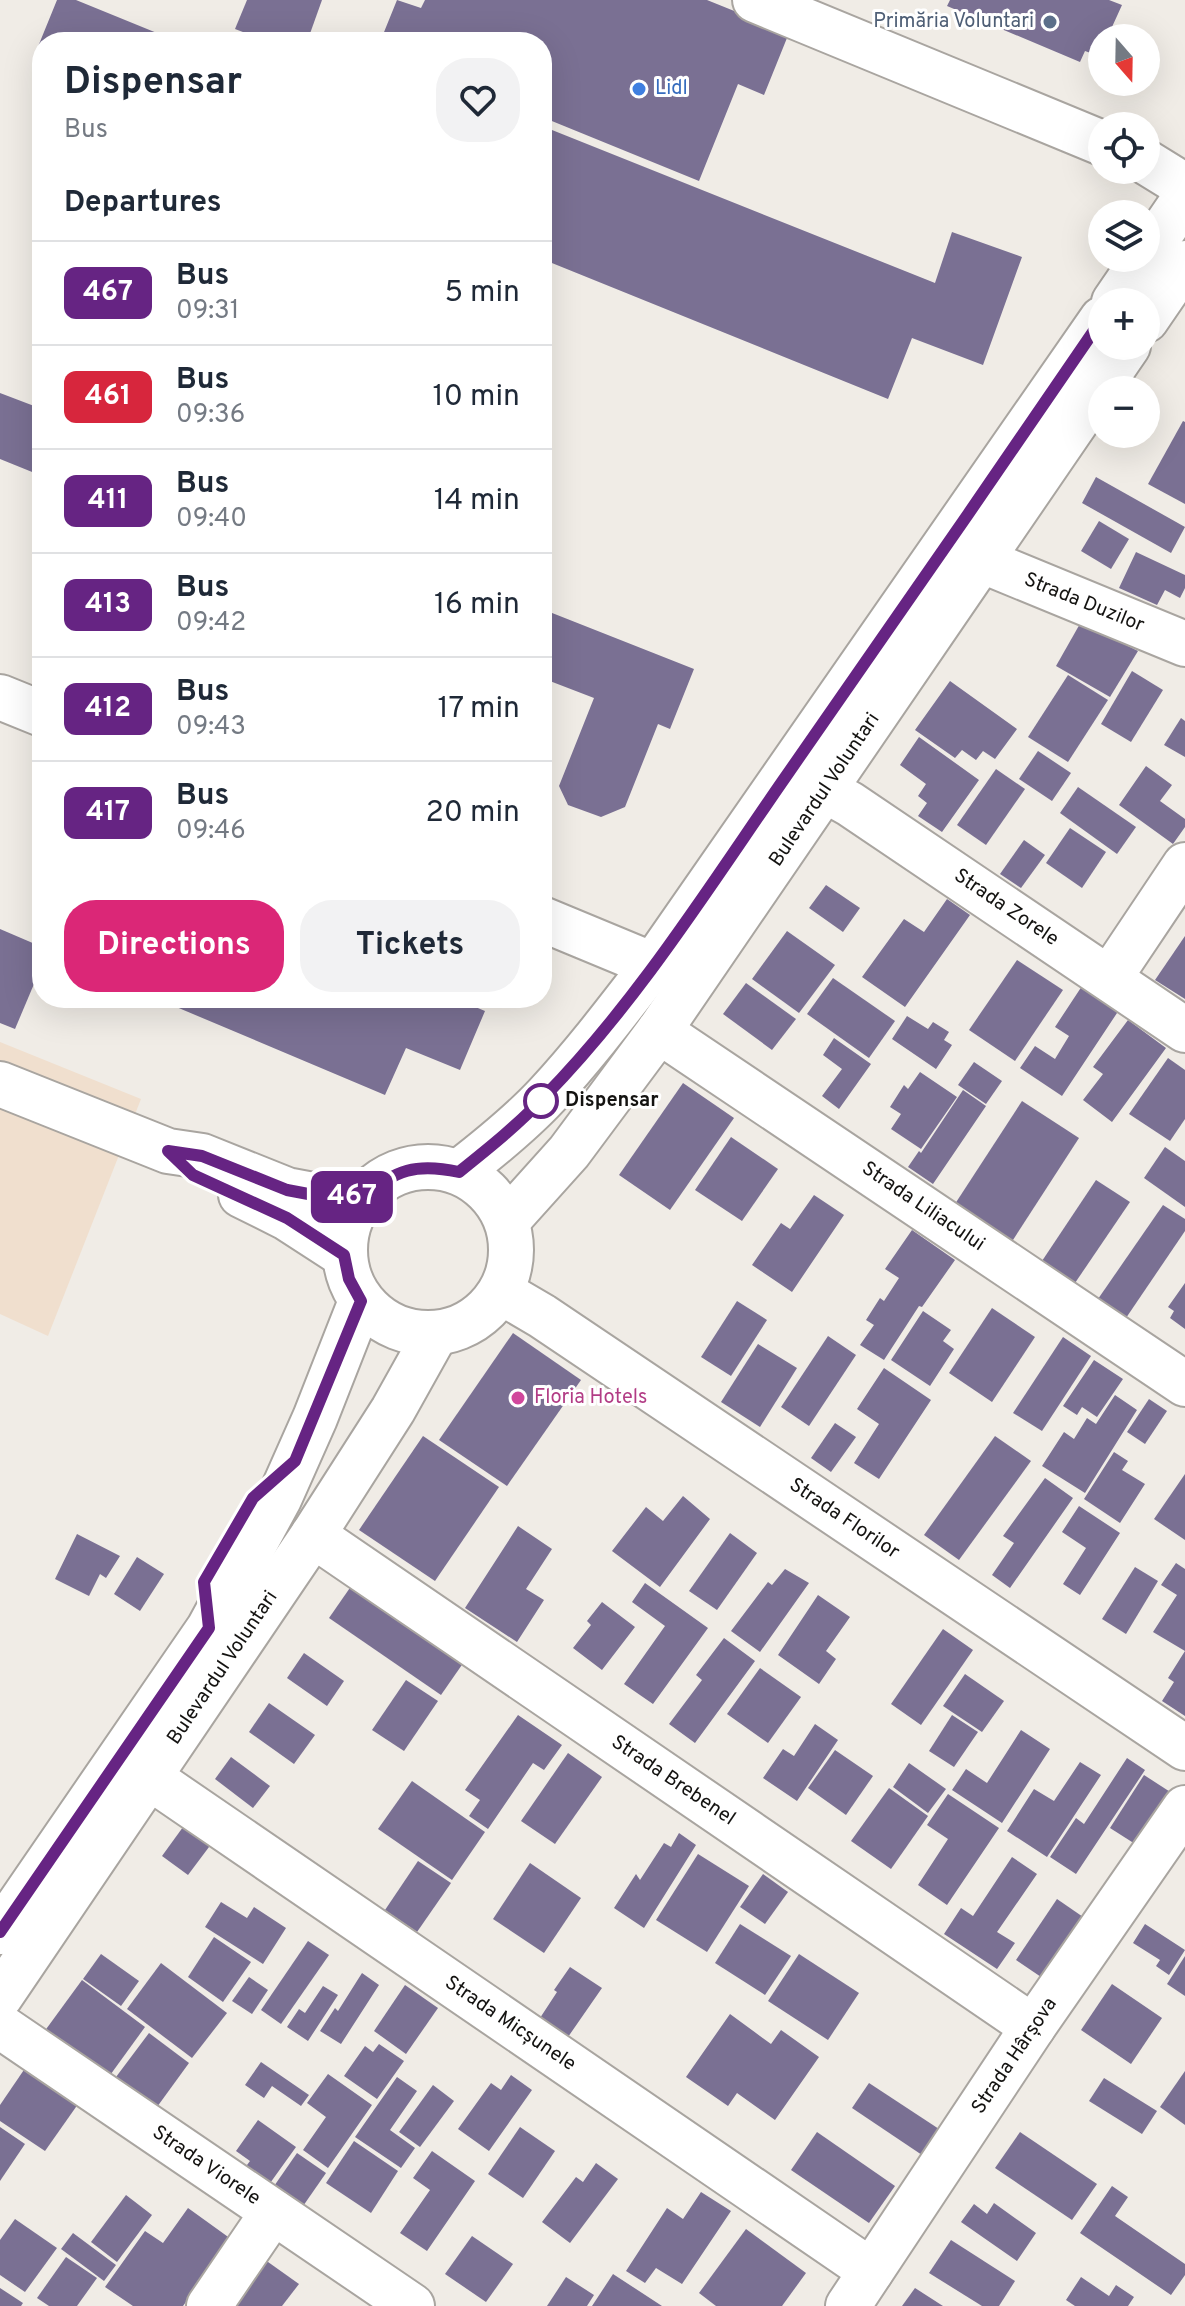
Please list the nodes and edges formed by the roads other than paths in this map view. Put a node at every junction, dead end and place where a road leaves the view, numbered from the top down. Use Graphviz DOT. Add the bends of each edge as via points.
graph roads {
  1 [pos="755,0"];
  2 [pos="1088,137"];
  3 [pos="1160,171"];
  4 [pos="1185,186"];
  5 [pos="1185,198"];
  6 [pos="1160,234"];
  7 [pos="1185,263"];
  8 [pos="1160,300"];
  9 [pos="1088,339"];
  10 [pos="1119,360"];
  11 [pos="983,561"];
  12 [pos="1185,644"];
  13 [pos="0,697"];
  14 [pos="32,710"];
  15 [pos="825,790"];
  16 [pos="1185,865"];
  17 [pos="552,923"];
  18 [pos="653,965"];
  19 [pos="1110,977"];
  20 [pos="1185,1030"];
  21 [pos="659,1031"];
  22 [pos="0,1084"];
  23 [pos="168,1151"];
  24 [pos="459,1172"];
  25 [pos="363,1198"];
  26 [pos="507,1221"];
  27 [pos="344,1255"];
  28 [pos="501,1292"];
  29 [pos="361,1301"];
  30 [pos="436,1333"];
  31 [pos="1185,1384"];
  32 [pos="313,1535"];
  33 [pos="1185,1748"];
  34 [pos="149,1777"];
  35 [pos="1185,1808"];
  36 [pos="0,1932"];
  37 [pos="0,1997"];
  38 [pos="0,2026"];
  39 [pos="1033,2027"];
  40 [pos="273,2212"];
  41 [pos="860,2289"];
  42 [pos="209,2306"];
  43 [pos="412,2306"];
  1 -- 2 [label="main road"];
  3 -- 4 [label="main road"];
  5 -- 6 [label="main road"];
  7 -- 8 [label="main road"];
  9 -- 18 [label="main road, Bulevardul Voluntari"];
  10 -- 11 [label="main road, Bulevardul Voluntari"];
  11 -- 12 [label="main road, Strada Duzilor"];
  11 -- 15 [label="main road, Bulevardul Voluntari"];
  13 -- 14 [label="main road"];
  15 -- 19 [label="main road, Strada Zorele"];
  15 -- 21 [label="main road, Bulevardul Voluntari"];
  16 -- 19 [label="main road"];
  17 -- 18 [label="main road"];
  18 -- 24 [label="main road, Bulevardul Voluntari" via="547,1095"];
  19 -- 20 [label="main road, Strada Zorele"];
  21 -- 26 [label="main road, Bulevardul Voluntari" via="569,1152"];
  21 -- 31 [label="main road, Strada Liliacului"];
  22 -- 23 [label="main road"];
  23 -- 25 [label="main road" via="202,1156 287,1190"];
  23 -- 27 [label="main road" via="193,1175 287,1218"];
  24 -- 25 [label="main road" via="407,1169 383,1180"];
  24 -- 26 [label="main road" via="496,1201"];
  25 -- 27 [label="main road" via="352,1215"];
  26 -- 28 [label="main road" via="512,1245"];
  27 -- 29 [label="main road"];
  28 -- 30 [label="main road" via="462,1327"];
  28 -- 33 [label="main road, Strada Florilor"];
  29 -- 30 [label="main road" via="394,1327"];
  29 -- 36 [label="main road, Bulevardul Voluntari" via="279,1499 209,1628"];
  30 -- 32 [label="main road, Bulevardul Voluntari"];
  32 -- 34 [label="main road, Bulevardul Voluntari"];
  32 -- 39 [label="main road, Strada Brebenel"];
  34 -- 37 [label="main road, Bulevardul Voluntari"];
  34 -- 41 [label="main road, Strada Micșunele"];
  35 -- 39 [label="main road, Strada Hârșova"];
  38 -- 40 [label="main road, Strada Viorele"];
  39 -- 41 [label="main road, Strada Hârșova"];
  40 -- 42 [label="main road"];
  40 -- 43 [label="main road, Strada Viorele"];
}
